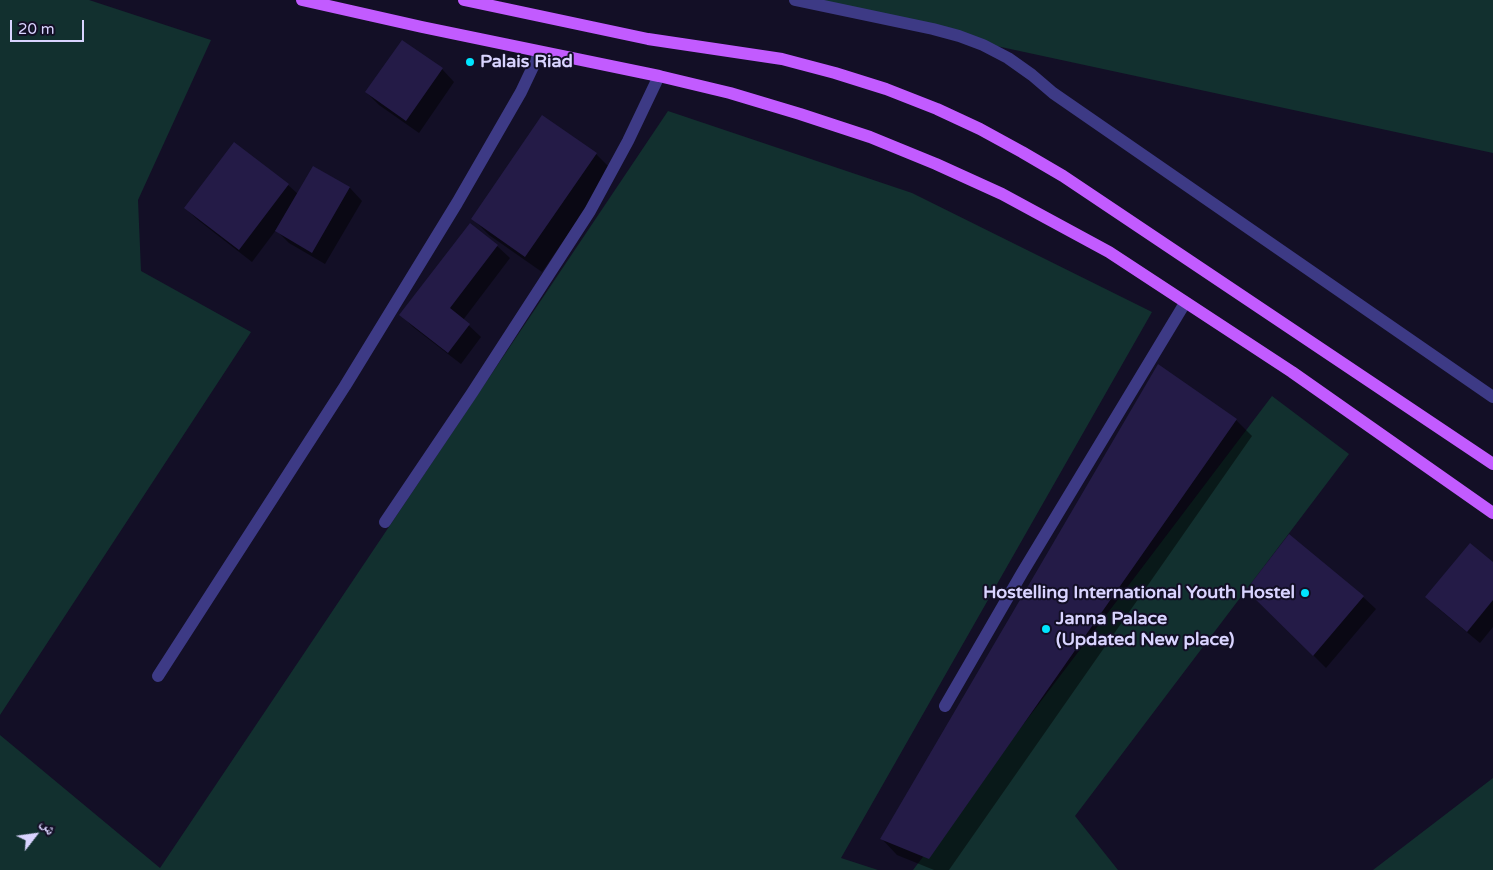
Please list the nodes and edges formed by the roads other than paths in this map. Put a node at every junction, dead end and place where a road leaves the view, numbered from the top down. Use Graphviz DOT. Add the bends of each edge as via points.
graph roads {
  1 [pos="302,0"];
  2 [pos="464,0"];
  3 [pos="795,0"];
  4 [pos="540,52"];
  5 [pos="659,76"];
  6 [pos="1185,303"];
  7 [pos="1493,396"];
  8 [pos="1493,464"];
  9 [pos="1493,513"];
  10 [pos="385,522"];
  11 [pos="158,676"];
  12 [pos="945,706"];
  1 -- 4 [label="main road"];
  2 -- 8 [label="main road" via="648,39 782,59 886,89 937,109 980,129 1063,176"];
  3 -- 7 [label="street" via="959,36 1008,58 1053,93"];
  4 -- 5 [label="main road"];
  4 -- 11 [label="street" via="521,92 457,203 345,386"];
  5 -- 6 [label="main road" via="800,114 870,137 936,164 1002,194 1109,252"];
  5 -- 10 [label="street" via="590,211"];
  6 -- 9 [label="main road" via="1235,333"];
  6 -- 12 [label="street"];
}
